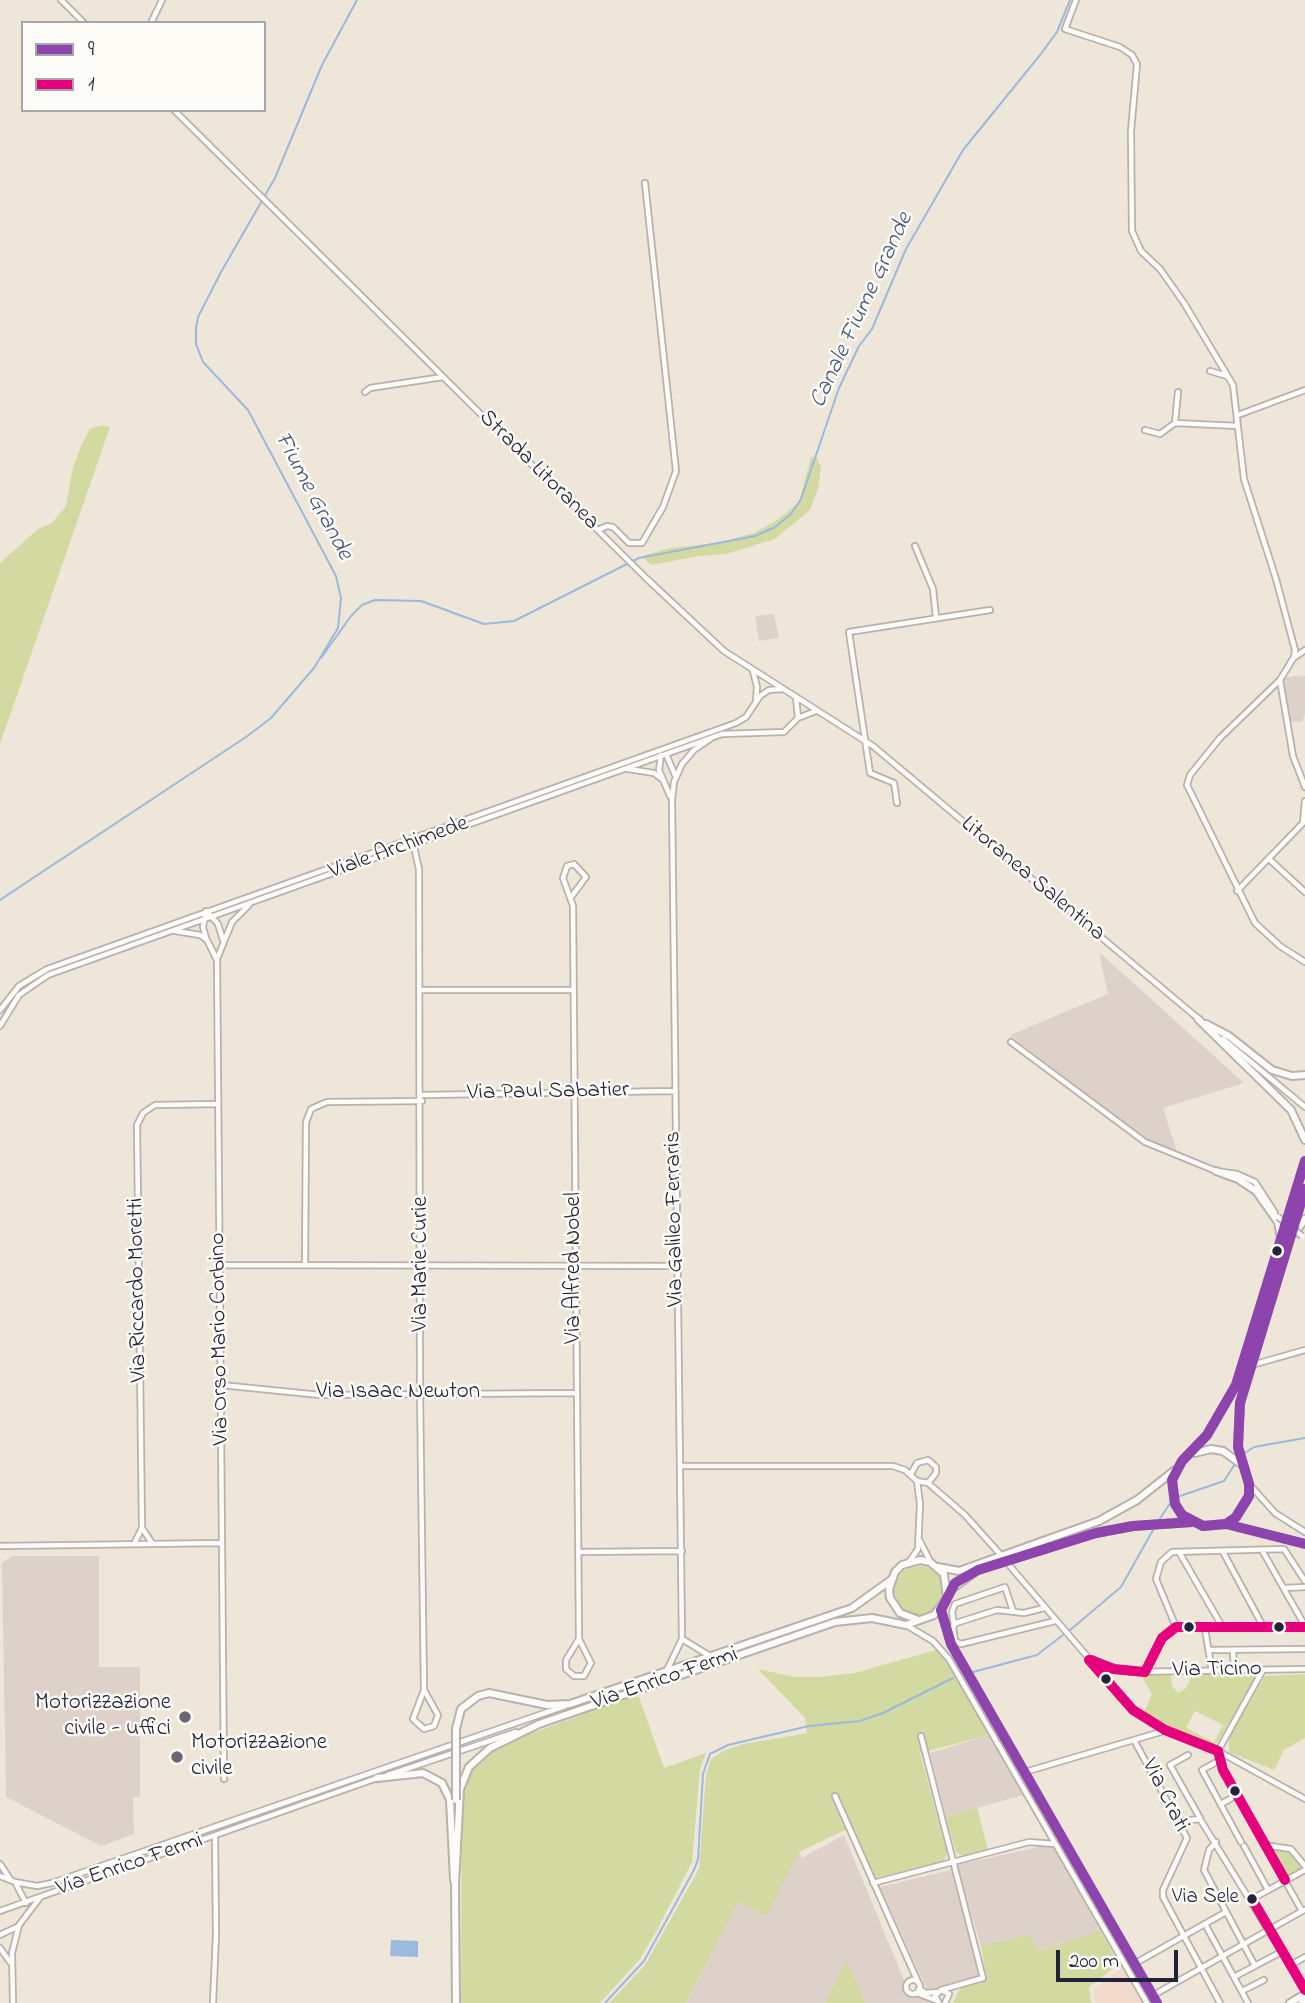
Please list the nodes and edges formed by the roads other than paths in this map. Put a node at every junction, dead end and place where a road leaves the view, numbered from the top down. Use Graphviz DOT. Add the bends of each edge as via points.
graph roads {
  1 [pos="61,0"];
  2 [pos="162,0"];
  3 [pos="1076,0"];
  4 [pos="82,21"];
  5 [pos="152,21"];
  6 [pos="176,112"];
  7 [pos="645,183"];
  8 [pos="1210,371"];
  9 [pos="1228,376"];
  10 [pos="443,377"];
  11 [pos="1305,390"];
  12 [pos="366,392"];
  13 [pos="1178,392"];
  14 [pos="1238,415"];
  15 [pos="1175,423"];
  16 [pos="1238,426"];
  17 [pos="1145,430"];
  18 [pos="598,530"];
  19 [pos="915,546"];
  20 [pos="990,610"];
  21 [pos="936,617"];
  22 [pos="1305,650"];
  23 [pos="1294,657"];
  24 [pos="753,670"];
  25 [pos="1280,680"];
  26 [pos="782,689"];
  27 [pos="796,698"];
  28 [pos="756,700"];
  29 [pos="817,711"];
  30 [pos="798,718"];
  31 [pos="713,737"];
  32 [pos="866,741"];
  33 [pos="663,748"];
  34 [pos="664,755"];
  35 [pos="623,769"];
  36 [pos="676,775"];
  37 [pos="663,780"];
  38 [pos="1305,787"];
  39 [pos="671,800"];
  40 [pos="1305,801"];
  41 [pos="897,803"];
  42 [pos="412,838"];
  43 [pos="414,845"];
  44 [pos="1269,859"];
  45 [pos="1237,891"];
  46 [pos="1305,892"];
  47 [pos="572,896"];
  48 [pos="258,899"];
  49 [pos="206,911"];
  50 [pos="212,916"];
  51 [pos="205,919"];
  52 [pos="170,931"];
  53 [pos="207,940"];
  54 [pos="223,941"];
  55 [pos="217,960"];
  56 [pos="1305,962"];
  57 [pos="420,990"];
  58 [pos="572,990"];
  59 [pos="0,1010"];
  60 [pos="1198,1019"];
  61 [pos="0,1026"];
  62 [pos="1011,1042"];
  63 [pos="1305,1075"];
  64 [pos="674,1091"];
  65 [pos="575,1093"];
  66 [pos="422,1098"];
  67 [pos="218,1104"];
  68 [pos="1305,1107"];
  69 [pos="1305,1140"];
  70 [pos="1305,1160"];
  71 [pos="1216,1171"];
  72 [pos="1305,1189"];
  73 [pos="1292,1205"];
  74 [pos="1277,1219"];
  75 [pos="1305,1219"];
  76 [pos="1304,1236"];
  77 [pos="1281,1244"];
  78 [pos="1287,1251"];
  79 [pos="422,1263"];
  80 [pos="220,1265"];
  81 [pos="305,1265"];
  82 [pos="575,1265"];
  83 [pos="677,1266"];
  84 [pos="1305,1350"];
  85 [pos="1252,1365"];
  86 [pos="221,1385"];
  87 [pos="575,1393"];
  88 [pos="420,1394"];
  89 [pos="1188,1456"];
  90 [pos="681,1466"];
  91 [pos="1242,1466"];
  92 [pos="1176,1468"];
  93 [pos="911,1474"];
  94 [pos="916,1481"];
  95 [pos="929,1483"];
  96 [pos="1249,1484"];
  97 [pos="1192,1522"];
  98 [pos="1226,1524"];
  99 [pos="142,1528"];
  100 [pos="1305,1532"];
  101 [pos="920,1540"];
  102 [pos="222,1543"];
  103 [pos="134,1544"];
  104 [pos="152,1544"];
  105 [pos="1305,1544"];
  106 [pos="0,1546"];
  107 [pos="682,1551"];
  108 [pos="580,1552"];
  109 [pos="1179,1552"];
  110 [pos="1223,1552"];
  111 [pos="1263,1552"];
  112 [pos="1000,1554"];
  113 [pos="908,1562"];
  114 [pos="931,1563"];
  115 [pos="1009,1564"];
  116 [pos="938,1567"];
  117 [pos="891,1580"];
  118 [pos="1305,1581"];
  119 [pos="1305,1587"];
  120 [pos="1284,1588"];
  121 [pos="948,1591"];
  122 [pos="1045,1608"];
  123 [pos="941,1610"];
  124 [pos="900,1612"];
  125 [pos="1013,1612"];
  126 [pos="916,1619"];
  127 [pos="1057,1622"];
  128 [pos="906,1625"];
  129 [pos="954,1625"];
  130 [pos="1305,1626"];
  131 [pos="1176,1627"];
  132 [pos="1223,1628"];
  133 [pos="1264,1628"];
  134 [pos="1205,1629"];
  135 [pos="579,1639"];
  136 [pos="682,1639"];
  137 [pos="1305,1649"];
  138 [pos="1209,1650"];
  139 [pos="1233,1651"];
  140 [pos="710,1656"];
  141 [pos="1089,1660"];
  142 [pos="1305,1669"];
  143 [pos="667,1670"];
  144 [pos="1234,1670"];
  145 [pos="1263,1670"];
  146 [pos="1212,1671"];
  147 [pos="1145,1672"];
  148 [pos="424,1690"];
  149 [pos="570,1704"];
  150 [pos="527,1729"];
  151 [pos="1165,1730"];
  152 [pos="921,1736"];
  153 [pos="1134,1740"];
  154 [pos="1218,1751"];
  155 [pos="1188,1755"];
  156 [pos="1220,1760"];
  157 [pos="1025,1772"];
  158 [pos="377,1778"];
  159 [pos="224,1779"];
  160 [pos="1237,1795"];
  161 [pos="835,1796"];
  162 [pos="1305,1799"];
  163 [pos="1221,1804"];
  164 [pos="1200,1819"];
  165 [pos="1180,1821"];
  166 [pos="1045,1825"];
  167 [pos="215,1836"];
  168 [pos="1036,1841"];
  169 [pos="1216,1842"];
  170 [pos="1055,1844"];
  171 [pos="1264,1844"];
  172 [pos="953,1861"];
  173 [pos="0,1864"];
  174 [pos="1305,1865"];
  175 [pos="0,1876"];
  176 [pos="1286,1880"];
  177 [pos="13,1881"];
  178 [pos="873,1883"];
  179 [pos="455,1885"];
  180 [pos="1268,1890"];
  181 [pos="46,1895"];
  182 [pos="1252,1899"];
  183 [pos="26,1902"];
  184 [pos="0,1910"];
  185 [pos="1304,1910"];
  186 [pos="1226,1912"];
  187 [pos="25,1914"];
  188 [pos="1205,1924"];
  189 [pos="19,1925"];
  190 [pos="1269,1929"];
  191 [pos="0,1935"];
  192 [pos="1185,1936"];
  193 [pos="1243,1944"];
  194 [pos="0,1948"];
  195 [pos="1283,1951"];
  196 [pos="1223,1956"];
  197 [pos="1305,1957"];
  198 [pos="10,1963"];
  199 [pos="1134,1964"];
  200 [pos="1291,1965"];
  201 [pos="1255,1966"];
  202 [pos="1201,1967"];
  203 [pos="912,1971"];
  204 [pos="1234,1977"];
  205 [pos="910,1980"];
  206 [pos="1264,1980"];
  207 [pos="918,1982"];
  208 [pos="959,1985"];
  209 [pos="918,1991"];
  210 [pos="939,1991"];
  211 [pos="1242,1991"];
  212 [pos="1305,1992"];
  213 [pos="1152,1996"];
  214 [pos="948,2000"];
  215 [pos="455,2001"];
  216 [pos="938,2001"];
  217 [pos="1247,2001"];
  218 [pos="13,2003"];
  219 [pos="213,2003"];
  220 [pos="1147,2003"];
  221 [pos="1157,2003"];
  222 [pos="1220,2003"];
  223 [pos="1240,2003"];
  224 [pos="1290,2003"];
  1 -- 4 [label="street"];
  2 -- 5 [label="street"];
  3 -- 9 [label="street" via="1065,29 1119,47 1137,64 1131,131 1132,231 1141,251 1184,303"];
  6 -- 10 [label="street, Strada Litoranea"];
  7 -- 18 [label="street" via="676,471 663,507 642,543 629,543 613,527"];
  8 -- 9 [label="street"];
  9 -- 14 [label="street"];
  10 -- 12 [label="street"];
  10 -- 18 [label="street, Strada Litoranea"];
  11 -- 14 [label="street"];
  13 -- 15 [label="street"];
  14 -- 16 [label="street"];
  15 -- 16 [label="street"];
  15 -- 17 [label="street" via="1160,433"];
  16 -- 23 [label="street" via="1244,479 1283,601"];
  18 -- 24 [label="street, Strada Litoranea" via="723,649"];
  19 -- 21 [label="street" via="930,581"];
  20 -- 21 [label="street"];
  21 -- 32 [label="street" via="849,632"];
  22 -- 23 [label="street"];
  23 -- 25 [label="street"];
  24 -- 26 [label="street, Strada Litoranea"];
  24 -- 28 [label="street"];
  25 -- 38 [label="street" via="1293,756"];
  25 -- 45 [label="street" via="1220,738 1188,780"];
  26 -- 27 [label="street, Strada Litoranea"];
  26 -- 28 [label="street, Viale Archimede" via="769,690"];
  27 -- 29 [label="street, Strada Litoranea"];
  27 -- 30 [label="street"];
  28 -- 33 [label="street, Viale Archimede" via="746,717 736,723"];
  29 -- 30 [label="street, Viale Archimede"];
  29 -- 32 [label="street, Strada Litoranea"];
  30 -- 31 [label="street, Viale Archimede" via="789,729 776,734 740,732"];
  31 -- 34 [label="street, Viale Archimede"];
  31 -- 36 [label="street, Via Galileo Ferraris" via="694,750"];
  32 -- 41 [label="street" via="870,773 894,783"];
  32 -- 60 [label="street, Litoranea Salentina"];
  33 -- 34 [label="street, Via Galileo Ferraris"];
  33 -- 42 [label="street, Viale Archimede"];
  34 -- 35 [label="street, Viale Archimede"];
  34 -- 36 [label="street"];
  34 -- 37 [label="street, Via Galileo Ferraris" via="659,770"];
  35 -- 37 [label="street" via="640,769"];
  35 -- 43 [label="street, Viale Archimede"];
  36 -- 39 [label="street, Via Galileo Ferraris"];
  37 -- 39 [label="street, Via Galileo Ferraris"];
  39 -- 64 [label="street, Via Galileo Ferraris"];
  40 -- 44 [label="street" via="1303,823"];
  42 -- 43 [label="street, Via Marie Curie"];
  42 -- 49 [label="street, Viale Archimede"];
  43 -- 48 [label="street, Viale Archimede"];
  43 -- 57 [label="street, Via Marie Curie" via="419,869"];
  44 -- 45 [label="street"];
  44 -- 46 [label="street"];
  45 -- 56 [label="street" via="1255,923"];
  47 -- 47 [label="street, Via Alfred Nobel" via="564,885 563,871 574,864 586,877"];
  47 -- 58 [label="street, Via Alfred Nobel"];
  48 -- 50 [label="street, Viale Archimede"];
  48 -- 54 [label="street" via="239,913"];
  49 -- 50 [label="street"];
  49 -- 51 [label="street"];
  49 -- 59 [label="street, Viale Archimede" via="40,972 14,991"];
  50 -- 51 [label="street, Viale Archimede"];
  50 -- 54 [label="street"];
  51 -- 52 [label="street, Viale Archimede"];
  51 -- 53 [label="street"];
  52 -- 53 [label="street"];
  52 -- 61 [label="street, Viale Archimede" via="40,979 19,995"];
  53 -- 55 [label="street, Via Orso Mario Corbino"];
  54 -- 55 [label="street"];
  55 -- 67 [label="street, Via Orso Mario Corbino"];
  57 -- 58 [label="street"];
  57 -- 66 [label="street, Via Marie Curie"];
  58 -- 65 [label="street, Via Alfred Nobel"];
  60 -- 63 [label="main road" via="1229,1036 1272,1070"];
  60 -- 68 [label="street"];
  60 -- 69 [label="main road" via="1291,1110"];
  62 -- 71 [label="street" via="1144,1142"];
  64 -- 65 [label="street, Via Paul Sabatier"];
  64 -- 83 [label="street, Via Galileo Ferraris"];
  65 -- 66 [label="street, Via Paul Sabatier"];
  65 -- 82 [label="street, Via Alfred Nobel"];
  66 -- 79 [label="street, Via Marie Curie"];
  66 -- 81 [label="street, Via Paul Sabatier" via="327,1102 311,1109 306,1122"];
  67 -- 80 [label="street, Via Orso Mario Corbino"];
  67 -- 99 [label="street, Via Riccardo Moretti" via="155,1105 143,1113 137,1125"];
  70 -- 73 [label="main road"];
  71 -- 74 [label="main road" via="1253,1187"];
  72 -- 78 [label="main road"];
  73 -- 74 [label="main road" via="1284,1219"];
  73 -- 77 [label="main road"];
  74 -- 76 [label="street, bridge"];
  74 -- 77 [label="main road"];
  75 -- 78 [label="main road"];
  77 -- 89 [label="main road" via="1236,1385 1207,1435"];
  78 -- 85 [label="main road"];
  79 -- 81 [label="street"];
  79 -- 82 [label="street"];
  79 -- 88 [label="street, Via Marie Curie"];
  80 -- 81 [label="street"];
  80 -- 86 [label="street, Via Orso Mario Corbino"];
  82 -- 83 [label="street"];
  82 -- 87 [label="street, Via Alfred Nobel"];
  83 -- 90 [label="street, Via Galileo Ferraris"];
  84 -- 85 [label="street"];
  85 -- 91 [label="main road" via="1237,1419"];
  86 -- 88 [label="street, Via Isaac Newton" via="320,1395"];
  86 -- 102 [label="street, Via Orso Mario Corbino"];
  87 -- 88 [label="street, Via Isaac Newton"];
  87 -- 108 [label="street, Via Alfred Nobel"];
  88 -- 148 [label="street, Via Marie Curie"];
  89 -- 91 [label="main road" via="1211,1449 1223,1451"];
  89 -- 92 [label="main road"];
  90 -- 93 [label="street" via="893,1466"];
  90 -- 107 [label="street, Via Galileo Ferraris"];
  91 -- 96 [label="main road"];
  92 -- 97 [label="main road" via="1175,1504"];
  92 -- 116 [label="main road" via="1137,1500 1099,1521 959,1571"];
  93 -- 94 [label="street"];
  93 -- 95 [label="street" via="916,1463 928,1460 936,1467"];
  94 -- 95 [label="street"];
  94 -- 101 [label="street"];
  95 -- 112 [label="street"];
  96 -- 98 [label="main road" via="1244,1507"];
  96 -- 100 [label="street" via="1275,1513"];
  97 -- 98 [label="main road"];
  97 -- 121 [label="main road" via="1096,1533 978,1570"];
  98 -- 105 [label="street"];
  99 -- 103 [label="street, Via Riccardo Moretti"];
  99 -- 104 [label="street"];
  101 -- 113 [label="street"];
  101 -- 114 [label="street"];
  102 -- 104 [label="street"];
  102 -- 159 [label="street, Via Orso Mario Corbino"];
  103 -- 104 [label="street"];
  103 -- 106 [label="street"];
  107 -- 108 [label="street"];
  107 -- 136 [label="street, Via Galileo Ferraris"];
  108 -- 135 [label="street, Via Alfred Nobel"];
  109 -- 110 [label="street"];
  109 -- 131 [label="street" via="1161,1562 1156,1579"];
  109 -- 132 [label="street"];
  110 -- 111 [label="street"];
  110 -- 133 [label="street"];
  111 -- 118 [label="street" via="1284,1549"];
  111 -- 120 [label="street"];
  113 -- 114 [label="main road"];
  113 -- 117 [label="main road"];
  114 -- 116 [label="main road"];
  115 -- 122 [label="street"];
  116 -- 121 [label="main road"];
  117 -- 124 [label="main road" via="890,1598"];
  117 -- 140 [label="main road, Via Enrico Fermi" via="852,1608"];
  119 -- 120 [label="street"];
  120 -- 130 [label="street"];
  121 -- 123 [label="main road"];
  122 -- 125 [label="street"];
  122 -- 127 [label="street"];
  123 -- 126 [label="main road"];
  123 -- 157 [label="street" via="951,1644"];
  124 -- 126 [label="main road"];
  124 -- 128 [label="main road"];
  125 -- 129 [label="street" via="997,1610"];
  125 -- 129 [label="street" via="1005,1587 955,1604"];
  126 -- 128 [label="main road"];
  127 -- 129 [label="street" via="961,1644 955,1641"];
  127 -- 141 [label="street"];
  128 -- 150 [label="main road, Via Enrico Fermi" via="872,1618 835,1622"];
  128 -- 166 [label="street, Via Enrico Fermi" via="949,1659"];
  130 -- 133 [label="street"];
  131 -- 134 [label="street"];
  131 -- 147 [label="street" via="1162,1638"];
  132 -- 133 [label="street"];
  132 -- 134 [label="street"];
  134 -- 138 [label="street"];
  135 -- 135 [label="street, Via Alfred Nobel" via="566,1660 566,1670 574,1676 584,1676 591,1663"];
  136 -- 140 [label="street"];
  136 -- 143 [label="street"];
  137 -- 139 [label="street"];
  138 -- 139 [label="street"];
  138 -- 146 [label="street"];
  139 -- 144 [label="street"];
  140 -- 143 [label="main road, Via Enrico Fermi"];
  141 -- 147 [label="street, Via Ticino" via="1113,1669"];
  141 -- 151 [label="street" via="1133,1710"];
  142 -- 145 [label="street, Via Ticino"];
  143 -- 149 [label="main road, Via Enrico Fermi"];
  144 -- 145 [label="street, Via Ticino"];
  144 -- 146 [label="street, Via Ticino"];
  145 -- 154 [label="street"];
  146 -- 147 [label="street, Via Ticino"];
  148 -- 148 [label="street, Via Marie Curie" via="413,1719 425,1729 434,1726 438,1715"];
  149 -- 177 [label="street, Via Enrico Fermi" via="52,1883 37,1886"];
  149 -- 179 [label="main road, bridge" via="547,1705 489,1693 461,1709 456,1729"];
  150 -- 158 [label="street, Via Enrico Fermi"];
  150 -- 179 [label="main road" via="490,1748 464,1778"];
  151 -- 153 [label="street"];
  151 -- 154 [label="street"];
  152 -- 172 [label="street"];
  153 -- 157 [label="street"];
  153 -- 165 [label="street, Via Crati"];
  154 -- 156 [label="street"];
  154 -- 162 [label="street"];
  155 -- 164 [label="street" via="1170,1765"];
  156 -- 160 [label="street"];
  156 -- 163 [label="street" via="1202,1770"];
  157 -- 199 [label="street"];
  158 -- 167 [label="street, Via Enrico Fermi"];
  158 -- 179 [label="main road" via="423,1773 442,1783 450,1800"];
  160 -- 163 [label="street"];
  160 -- 171 [label="street"];
  161 -- 178 [label="street"];
  163 -- 180 [label="street"];
  164 -- 165 [label="street"];
  164 -- 169 [label="street"];
  165 -- 192 [label="street, Via Crati" via="1187,1839 1163,1894"];
  166 -- 168 [label="street"];
  166 -- 170 [label="street, Via Enrico Fermi"];
  167 -- 181 [label="street, Via Enrico Fermi"];
  167 -- 219 [label="street"];
  168 -- 170 [label="street"];
  168 -- 172 [label="street"];
  169 -- 182 [label="street"];
  169 -- 186 [label="street" via="1204,1870"];
  170 -- 220 [label="street, Via Enrico Fermi"];
  171 -- 174 [label="street" via="1291,1849"];
  171 -- 176 [label="street"];
  172 -- 178 [label="street"];
  172 -- 208 [label="street" via="983,1978"];
  173 -- 177 [label="street"];
  174 -- 176 [label="street"];
  175 -- 177 [label="street, Via Enrico Fermi"];
  176 -- 180 [label="street"];
  176 -- 185 [label="street"];
  177 -- 183 [label="street"];
  178 -- 203 [label="street"];
  179 -- 215 [label="main road"];
  180 -- 182 [label="street"];
  181 -- 183 [label="street, Via Enrico Fermi"];
  181 -- 187 [label="street"];
  182 -- 190 [label="street"];
  183 -- 184 [label="street, Via Enrico Fermi"];
  183 -- 187 [label="street"];
  185 -- 190 [label="street"];
  186 -- 188 [label="street"];
  186 -- 193 [label="street"];
  187 -- 189 [label="street"];
  188 -- 192 [label="street"];
  188 -- 196 [label="street"];
  189 -- 191 [label="street"];
  189 -- 198 [label="street"];
  190 -- 193 [label="street"];
  190 -- 195 [label="street"];
  192 -- 199 [label="street"];
  192 -- 202 [label="street, Via Crati"];
  193 -- 196 [label="street"];
  193 -- 201 [label="street"];
  194 -- 198 [label="street"];
  195 -- 200 [label="street"];
  195 -- 201 [label="street"];
  196 -- 202 [label="street"];
  196 -- 204 [label="street"];
  197 -- 200 [label="street"];
  198 -- 218 [label="street"];
  199 -- 213 [label="street"];
  200 -- 212 [label="street"];
  201 -- 204 [label="street"];
  202 -- 213 [label="street"];
  202 -- 222 [label="street, Via Crati"];
  203 -- 205 [label="street"];
  203 -- 207 [label="street"];
  204 -- 211 [label="street"];
  205 -- 207 [label="street"];
  205 -- 209 [label="street" via="906,1990"];
  206 -- 211 [label="street"];
  207 -- 209 [label="street"];
  208 -- 210 [label="street"];
  208 -- 214 [label="street"];
  209 -- 210 [label="street"];
  209 -- 216 [label="street"];
  210 -- 214 [label="street"];
  210 -- 216 [label="street"];
  211 -- 217 [label="street"];
  212 -- 224 [label="main road"];
  213 -- 221 [label="street"];
  217 -- 223 [label="street"];
}
